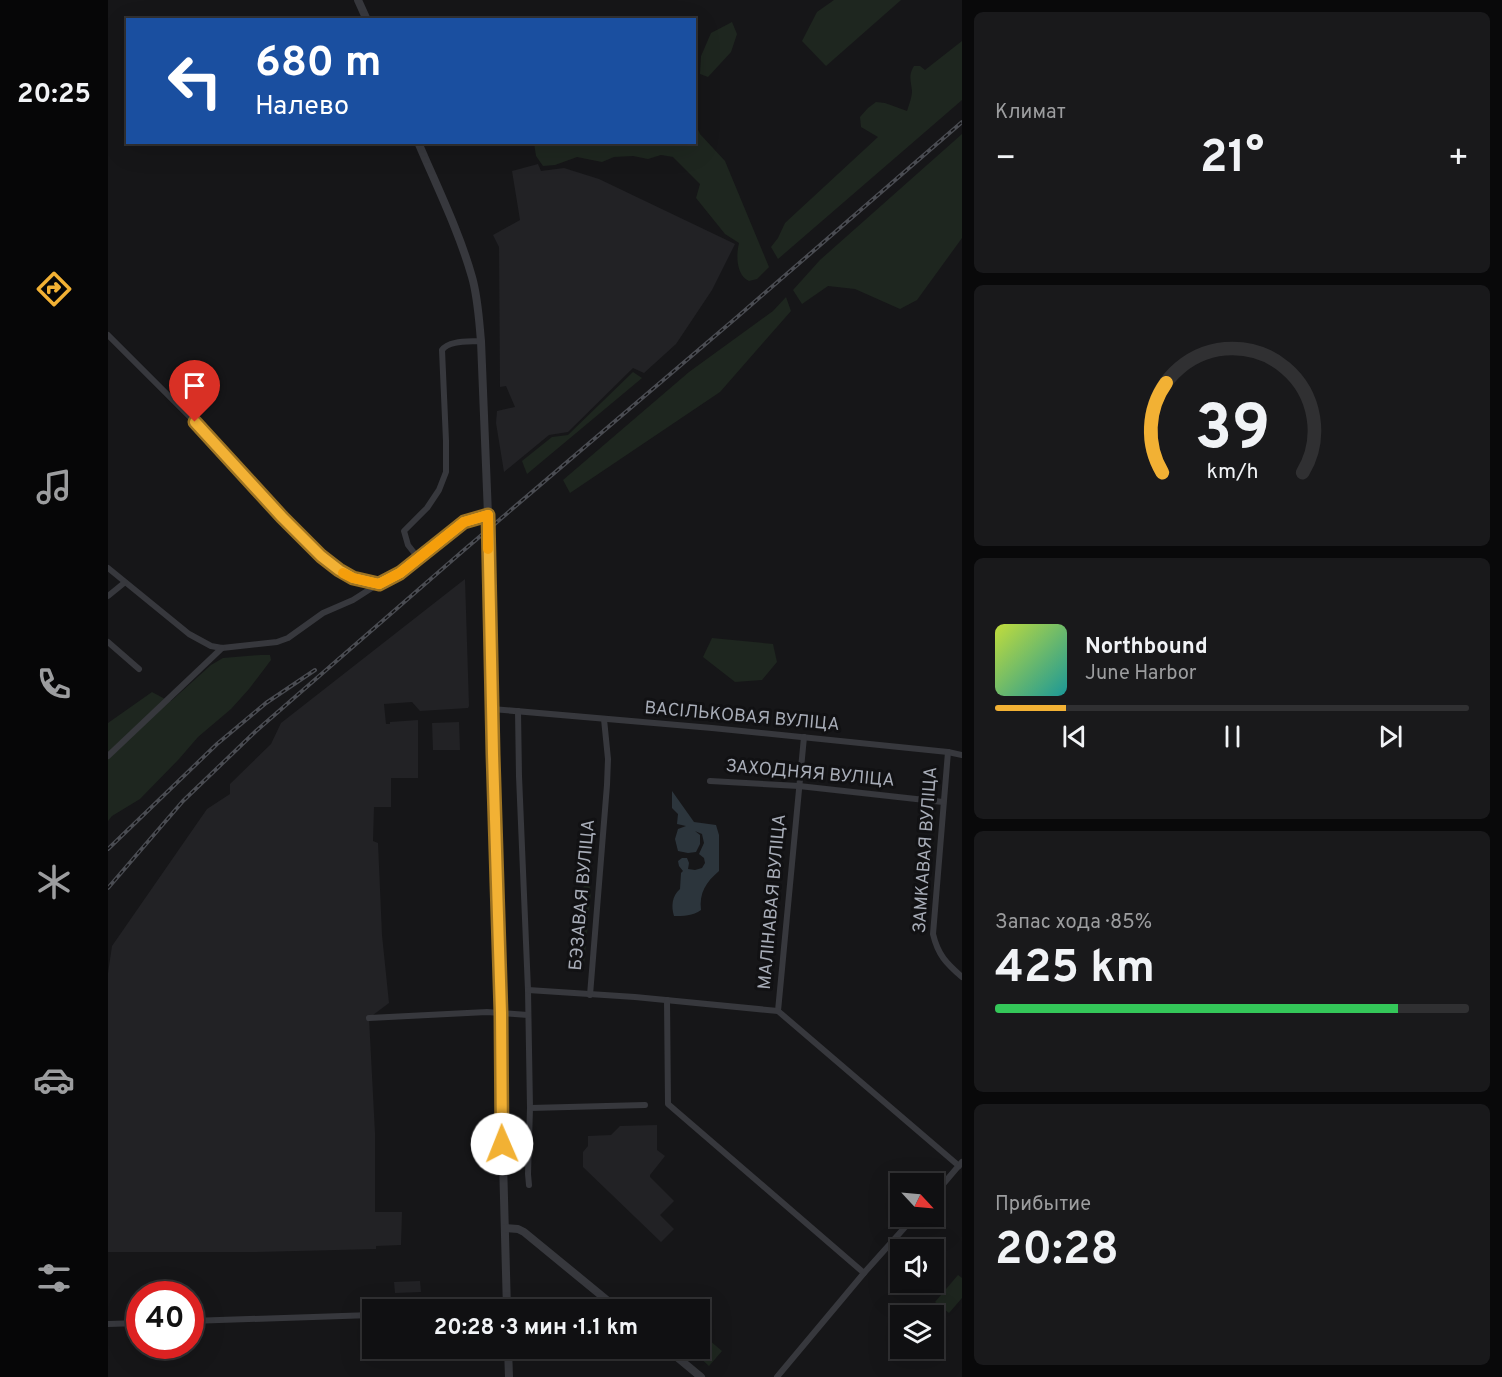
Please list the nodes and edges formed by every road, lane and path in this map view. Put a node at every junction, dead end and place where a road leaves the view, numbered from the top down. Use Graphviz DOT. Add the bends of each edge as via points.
graph roads {
  1 [pos="358,0"];
  2 [pos="366,18"];
  3 [pos="419,144"];
  4 [pos="108,335"];
  5 [pos="481,341"];
  6 [pos="488,515"];
  7 [pos="419,559"];
  8 [pos="108,568"];
  9 [pos="124,583"];
  10 [pos="379,584"];
  11 [pos="108,596"];
  12 [pos="108,642"];
  13 [pos="222,648"];
  14 [pos="139,669"];
  15 [pos="492,709"];
  16 [pos="518,711"];
  17 [pos="604,720"];
  18 [pos="804,737"];
  19 [pos="948,752"];
  20 [pos="962,755"];
  21 [pos="108,756"];
  22 [pos="710,781"];
  23 [pos="799,786"];
  24 [pos="943,802"];
  25 [pos="962,977"];
  26 [pos="528,990"];
  27 [pos="590,995"];
  28 [pos="668,1000"];
  29 [pos="778,1011"];
  30 [pos="501,1013"];
  31 [pos="528,1015"];
  32 [pos="369,1018"];
  33 [pos="645,1105"];
  34 [pos="530,1108"];
  35 [pos="960,1164"];
  36 [pos="944,1183"];
  37 [pos="529,1185"];
  38 [pos="905,1227"];
  39 [pos="505,1228"];
  40 [pos="864,1273"];
  41 [pos="507,1299"];
  42 [pos="606,1299"];
  43 [pos="362,1315"];
  44 [pos="204,1321"];
  45 [pos="126,1323"];
  46 [pos="108,1324"];
  47 [pos="508,1359"];
  48 [pos="679,1359"];
  49 [pos="509,1377"];
  50 [pos="701,1377"];
  51 [pos="777,1377"];
  1 -- 2 [label="street"];
  3 -- 5 [label="street" via="472,277"];
  4 -- 10 [label="street" via="321,556 353,578"];
  5 -- 6 [label="street"];
  5 -- 7 [label="street" via="446,345 442,350 446,472 427,508 404,531 408,545"];
  6 -- 7 [label="street" via="464,522"];
  6 -- 15 [label="street"];
  7 -- 10 [label="street"];
  8 -- 9 [label="street"];
  9 -- 11 [label="street"];
  9 -- 13 [label="street" via="189,634"];
  10 -- 13 [label="street" via="323,613 288,638"];
  12 -- 14 [label="street"];
  13 -- 21 [label="street"];
  15 -- 16 [label="street, ВАСІЛЬКОВАЯ ВУЛІЦА"];
  15 -- 30 [label="street"];
  16 -- 17 [label="street, ВАСІЛЬКОВАЯ ВУЛІЦА"];
  16 -- 26 [label="street"];
  17 -- 18 [label="street, ВАСІЛЬКОВАЯ ВУЛІЦА"];
  17 -- 27 [label="street, БЭЗАВАЯ ВУЛІЦА" via="607,785"];
  18 -- 19 [label="street, ВАСІЛЬКОВАЯ ВУЛІЦА"];
  18 -- 23 [label="street, МАЛІНАВАЯ ВУЛІЦА"];
  19 -- 20 [label="street, ВАСІЛЬКОВАЯ ВУЛІЦА"];
  19 -- 24 [label="street, ЗАМКАВАЯ ВУЛІЦА"];
  22 -- 23 [label="street, ЗАХОДНЯЯ ВУЛІЦА"];
  23 -- 24 [label="street, ЗАХОДНЯЯ ВУЛІЦА"];
  23 -- 29 [label="street, МАЛІНАВАЯ ВУЛІЦА"];
  24 -- 25 [label="street, ЗАМКАВАЯ ВУЛІЦА" via="933,934 940,954"];
  26 -- 27 [label="street"];
  26 -- 31 [label="street"];
  27 -- 28 [label="street, БЭЗАВАЯ ВУЛІЦА"];
  28 -- 29 [label="street, БЭЗАВАЯ ВУЛІЦА"];
  28 -- 40 [label="street" via="668,1104"];
  29 -- 35 [label="street, МАЛІНАВАЯ ВУЛІЦА"];
  30 -- 31 [label="street"];
  30 -- 32 [label="street"];
  30 -- 39 [label="street"];
  31 -- 34 [label="street"];
  33 -- 34 [label="street"];
  34 -- 37 [label="street"];
  35 -- 36 [label="street"];
  38 -- 40 [label="street"];
  39 -- 41 [label="street"];
  39 -- 42 [label="street" via="524,1232"];
  40 -- 51 [label="street"];
  43 -- 44 [label="street"];
  45 -- 46 [label="street"];
  47 -- 49 [label="street"];
  48 -- 50 [label="street"];
}
